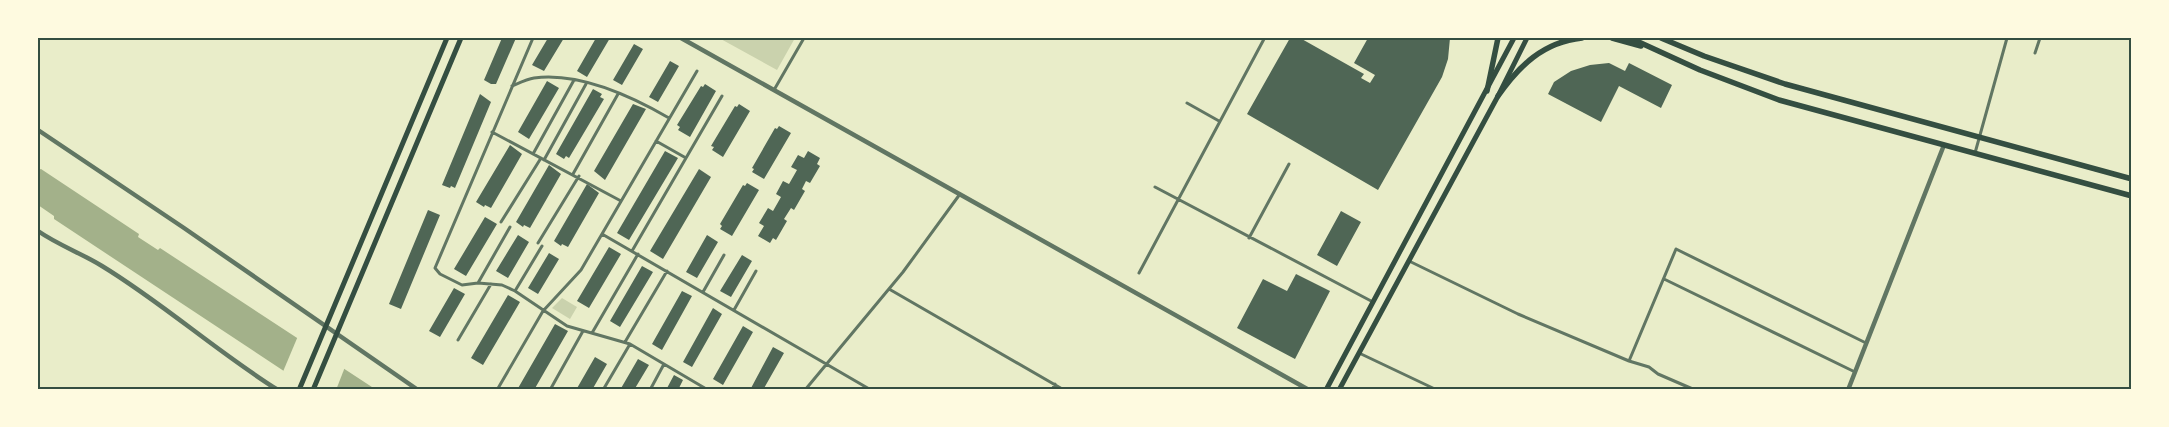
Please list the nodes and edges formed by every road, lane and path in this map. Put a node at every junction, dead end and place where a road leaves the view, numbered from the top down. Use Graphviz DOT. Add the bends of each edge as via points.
graph roads {
  1 [pos="447,38"];
  2 [pos="461,38"];
  3 [pos="533,38"];
  4 [pos="681,38"];
  5 [pos="804,38"];
  6 [pos="1498,38"];
  7 [pos="1514,38"];
  8 [pos="1527,38"];
  9 [pos="1582,38"];
  10 [pos="1612,38"];
  11 [pos="1630,38"];
  12 [pos="1662,38"];
  13 [pos="2007,38"];
  14 [pos="2040,38"];
  15 [pos="1264,39"];
  16 [pos="1654,50"];
  17 [pos="2035,54"];
  18 [pos="697,71"];
  19 [pos="574,80"];
  20 [pos="586,84"];
  21 [pos="512,86"];
  22 [pos="774,90"];
  23 [pos="1487,91"];
  24 [pos="618,94"];
  25 [pos="722,96"];
  26 [pos="1498,96"];
  27 [pos="1187,103"];
  28 [pos="669,118"];
  29 [pos="1220,121"];
  30 [pos="38,130"];
  31 [pos="492,132"];
  32 [pos="1979,137"];
  33 [pos="656,141"];
  34 [pos="1944,145"];
  35 [pos="1975,153"];
  36 [pos="533,154"];
  37 [pos="686,158"];
  38 [pos="542,159"];
  39 [pos="1289,164"];
  40 [pos="573,174"];
  41 [pos="579,176"];
  42 [pos="2132,179"];
  43 [pos="1155,187"];
  44 [pos="960,194"];
  45 [pos="2132,196"];
  46 [pos="1177,198"];
  47 [pos="621,201"];
  48 [pos="501,222"];
  49 [pos="510,227"];
  50 [pos="38,231"];
  51 [pos="602,234"];
  52 [pos="1250,238"];
  53 [pos="538,243"];
  54 [pos="542,246"];
  55 [pos="632,251"];
  56 [pos="638,254"];
  57 [pos="724,255"];
  58 [pos="1408,261"];
  59 [pos="667,271"];
  60 [pos="756,271"];
  61 [pos="1138,273"];
  62 [pos="1664,279"];
  63 [pos="478,283"];
  64 [pos="492,283"];
  65 [pos="888,289"];
  66 [pos="515,291"];
  67 [pos="702,292"];
  68 [pos="1373,302"];
  69 [pos="734,310"];
  70 [pos="543,311"];
  71 [pos="325,327"];
  72 [pos="583,331"];
  73 [pos="592,333"];
  74 [pos="336,334"];
  75 [pos="458,340"];
  76 [pos="625,342"];
  77 [pos="1867,343"];
  78 [pos="630,344"];
  79 [pos="1359,353"];
  80 [pos="1629,361"];
  81 [pos="664,364"];
  82 [pos="826,364"];
  83 [pos="1855,372"];
  84 [pos="1055,384"];
  85 [pos="278,390"];
  86 [pos="299,390"];
  87 [pos="313,390"];
  88 [pos="418,390"];
  89 [pos="497,390"];
  90 [pos="550,390"];
  91 [pos="603,390"];
  92 [pos="650,390"];
  93 [pos="708,390"];
  94 [pos="804,390"];
  95 [pos="871,390"];
  96 [pos="1052,390"];
  97 [pos="1064,390"];
  98 [pos="1309,390"];
  99 [pos="1326,390"];
  100 [pos="1339,390"];
  101 [pos="1437,390"];
  102 [pos="1696,390"];
  103 [pos="1848,390"];
  1 -- 71 [label="main road"];
  2 -- 74 [label="main road"];
  3 -- 21 [label="street"];
  4 -- 22 [label="street"];
  5 -- 22 [label="street"];
  6 -- 23 [label="main road"];
  7 -- 23 [label="main road"];
  8 -- 26 [label="main road"];
  9 -- 26 [label="main road" via="1563,41 1532,56"];
  10 -- 16 [label="main road"];
  11 -- 16 [label="main road"];
  12 -- 32 [label="main road" via="1785,84"];
  13 -- 32 [label="street"];
  14 -- 17 [label="street"];
  15 -- 29 [label="street"];
  16 -- 34 [label="main road" via="1779,100"];
  18 -- 28 [label="street"];
  19 -- 20 [label="street"];
  19 -- 21 [label="street" via="532,78"];
  19 -- 36 [label="street"];
  20 -- 24 [label="street"];
  20 -- 38 [label="street"];
  21 -- 31 [label="street"];
  22 -- 44 [label="street"];
  23 -- 68 [label="main road"];
  24 -- 28 [label="street"];
  24 -- 40 [label="street"];
  25 -- 37 [label="street"];
  26 -- 58 [label="main road"];
  27 -- 29 [label="street"];
  28 -- 33 [label="street"];
  29 -- 46 [label="street"];
  30 -- 71 [label="street"];
  31 -- 36 [label="street"];
  31 -- 63 [label="street" via="435,268 462,285"];
  32 -- 35 [label="street"];
  32 -- 42 [label="main road"];
  33 -- 37 [label="street"];
  33 -- 47 [label="street"];
  34 -- 35 [label="main road"];
  34 -- 77 [label="street"];
  35 -- 45 [label="main road"];
  36 -- 38 [label="street"];
  37 -- 55 [label="street"];
  38 -- 40 [label="street"];
  38 -- 48 [label="street"];
  39 -- 52 [label="street"];
  40 -- 41 [label="street"];
  41 -- 47 [label="street"];
  41 -- 53 [label="street"];
  43 -- 46 [label="street"];
  44 -- 65 [label="street"];
  44 -- 98 [label="street"];
  46 -- 52 [label="street"];
  46 -- 61 [label="street"];
  47 -- 51 [label="street"];
  49 -- 63 [label="street"];
  50 -- 85 [label="street" via="102,266"];
  51 -- 55 [label="street"];
  51 -- 70 [label="street" via="581,270"];
  52 -- 68 [label="street"];
  54 -- 66 [label="street"];
  55 -- 56 [label="street"];
  56 -- 59 [label="street"];
  56 -- 73 [label="street"];
  57 -- 67 [label="street"];
  58 -- 79 [label="main road"];
  58 -- 80 [label="street" via="1518,314"];
  59 -- 67 [label="street"];
  59 -- 76 [label="street"];
  60 -- 69 [label="street"];
  62 -- 77 [label="street" via="1676,249"];
  62 -- 80 [label="street"];
  62 -- 83 [label="street"];
  63 -- 64 [label="street"];
  64 -- 66 [label="street"];
  64 -- 75 [label="street"];
  65 -- 82 [label="street"];
  65 -- 84 [label="street"];
  66 -- 70 [label="street"];
  67 -- 69 [label="street"];
  68 -- 99 [label="main road"];
  69 -- 82 [label="street"];
  70 -- 72 [label="street" via="567,326"];
  70 -- 89 [label="street"];
  71 -- 74 [label="street"];
  71 -- 86 [label="main road"];
  72 -- 73 [label="street"];
  72 -- 90 [label="street"];
  73 -- 76 [label="street"];
  74 -- 87 [label="main road"];
  74 -- 88 [label="street"];
  76 -- 78 [label="street"];
  77 -- 83 [label="street"];
  78 -- 81 [label="street"];
  78 -- 91 [label="street"];
  79 -- 100 [label="main road"];
  79 -- 101 [label="street"];
  80 -- 102 [label="street" via="1649,366 1658,374"];
  81 -- 92 [label="street"];
  81 -- 93 [label="street"];
  82 -- 94 [label="street"];
  82 -- 95 [label="street"];
  83 -- 103 [label="street"];
  84 -- 96 [label="street"];
  84 -- 97 [label="street"];
}
